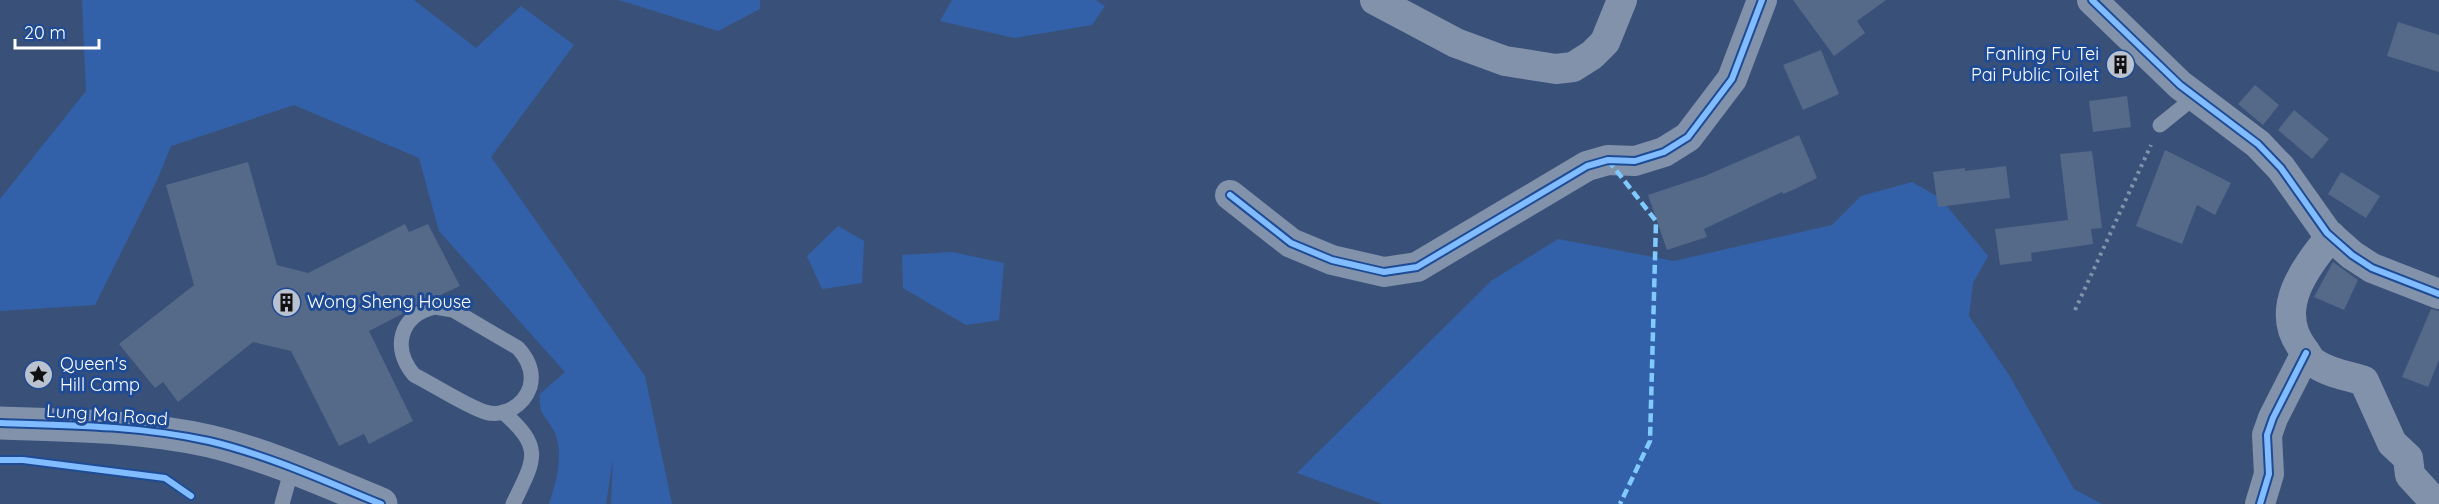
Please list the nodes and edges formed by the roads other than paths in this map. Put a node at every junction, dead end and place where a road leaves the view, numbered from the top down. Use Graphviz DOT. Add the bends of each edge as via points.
graph roads {
  1 [pos="1375,0"];
  2 [pos="1622,0"];
  3 [pos="1762,0"];
  4 [pos="2092,0"];
  5 [pos="2196,96"];
  6 [pos="2160,125"];
  7 [pos="1230,195"];
  8 [pos="2331,236"];
  9 [pos="2439,294"];
  10 [pos="2306,352"];
  11 [pos="503,412"];
  12 [pos="0,423"];
  13 [pos="292,468"];
  14 [pos="2439,502"];
  15 [pos="282,504"];
  16 [pos="381,504"];
  17 [pos="513,504"];
  18 [pos="2259,504"];
  1 -- 2 [label="street" via="1456,43 1505,61 1556,69 1573,67 1605,42"];
  3 -- 7 [label="street" via="1732,79 1688,137 1664,152 1635,161 1608,160 1587,166 1417,267 1384,272 1332,260 1291,243"];
  4 -- 5 [label="street" via="2172,78"];
  5 -- 6 [label="lane"];
  5 -- 8 [label="street" via="2258,144 2281,168"];
  8 -- 9 [label="street" via="2372,268"];
  8 -- 10 [label="street" via="2296,285 2291,305 2297,342"];
  10 -- 14 [label="street" via="2315,364 2364,381 2392,443 2408,458 2410,475"];
  10 -- 18 [label="street" via="2267,435 2269,474"];
  11 -- 11 [label="lane" via="484,412 414,375 401,351 402,335 412,318 426,309 444,307 518,348 530,366 530,386 518,405"];
  11 -- 17 [label="lane" via="529,438 532,453 527,476"];
  12 -- 13 [label="street, Lung Ma Road" via="160,432 211,442"];
  13 -- 15 [label="lane"];
  13 -- 16 [label="street, Lung Ma Road"];
}
